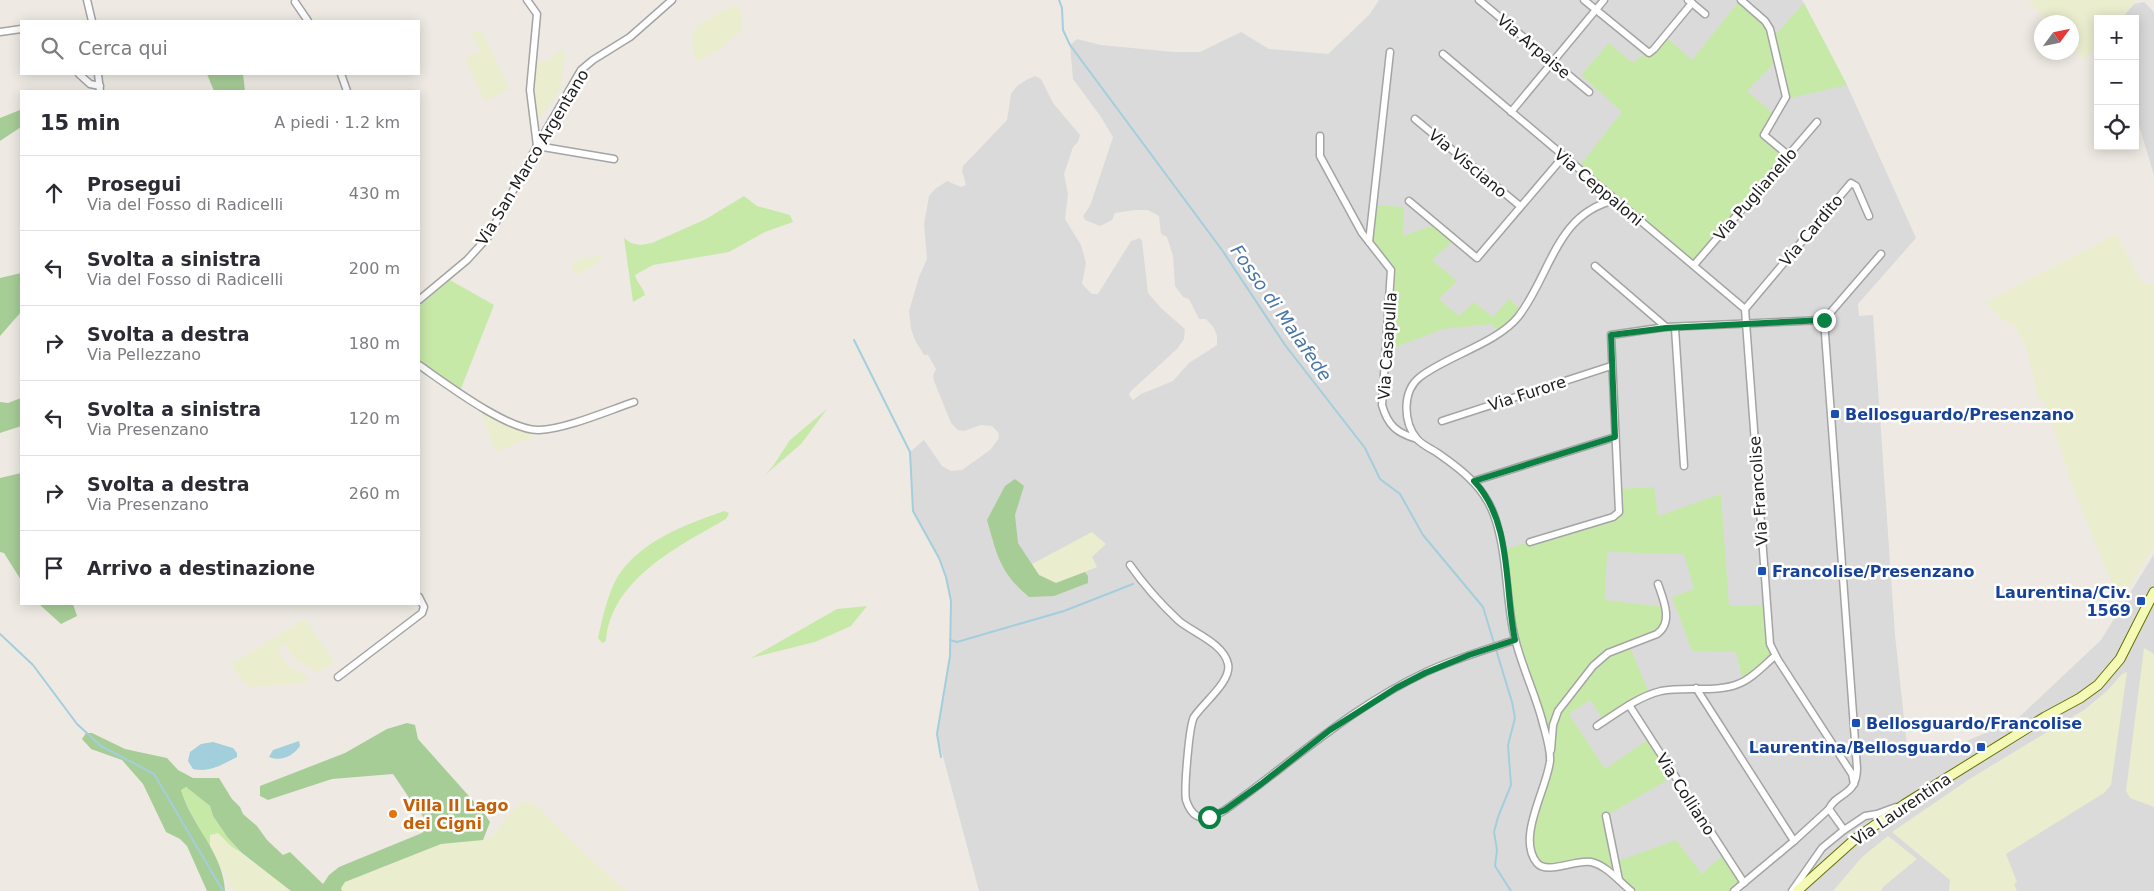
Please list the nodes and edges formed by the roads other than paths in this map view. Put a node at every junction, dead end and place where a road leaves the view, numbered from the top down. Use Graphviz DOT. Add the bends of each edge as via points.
graph roads {
  1 [pos="87,0"];
  2 [pos="527,0"];
  3 [pos="672,0"];
  4 [pos="1479,0"];
  5 [pos="1584,0"];
  6 [pos="1604,0"];
  7 [pos="1741,0"];
  8 [pos="295,2"];
  9 [pos="1690,2"];
  10 [pos="1596,10"];
  11 [pos="1705,14"];
  12 [pos="92,20"];
  13 [pos="307,20"];
  14 [pos="20,29"];
  15 [pos="0,32"];
  16 [pos="1390,52"];
  17 [pos="1443,54"];
  18 [pos="1554,62"];
  19 [pos="80,75"];
  20 [pos="98,75"];
  21 [pos="341,75"];
  22 [pos="100,89"];
  23 [pos="347,90"];
  24 [pos="1589,92"];
  25 [pos="1511,112"];
  26 [pos="1415,119"];
  27 [pos="1817,122"];
  28 [pos="1320,136"];
  29 [pos="537,146"];
  30 [pos="1788,155"];
  31 [pos="1563,157"];
  32 [pos="614,159"];
  33 [pos="1409,200"];
  34 [pos="1615,200"];
  35 [pos="1520,206"];
  36 [pos="1869,216"];
  37 [pos="1369,242"];
  38 [pos="1881,254"];
  39 [pos="1694,265"];
  40 [pos="1595,266"];
  41 [pos="420,299"];
  42 [pos="1745,309"];
  43 [pos="1824,320"];
  44 [pos="1746,324"];
  45 [pos="1666,328"];
  46 [pos="1675,328"];
  47 [pos="420,366"];
  48 [pos="1611,366"];
  49 [pos="634,402"];
  50 [pos="1442,421"];
  51 [pos="1615,437"];
  52 [pos="1417,439"];
  53 [pos="1684,466"];
  54 [pos="1474,481"];
  55 [pos="1530,542"];
  56 [pos="1130,565"];
  57 [pos="1658,584"];
  58 [pos="2154,592"];
  59 [pos="420,599"];
  60 [pos="1515,640"];
  61 [pos="1776,656"];
  62 [pos="338,677"];
  63 [pos="1696,688"];
  64 [pos="1629,705"];
  65 [pos="1596,726"];
  66 [pos="1550,759"];
  67 [pos="1846,766"];
  68 [pos="1857,766"];
  69 [pos="1854,784"];
  70 [pos="1905,804"];
  71 [pos="1829,809"];
  72 [pos="1606,816"];
  73 [pos="1868,816"];
  74 [pos="1874,826"];
  75 [pos="1844,830"];
  76 [pos="1794,841"];
  77 [pos="1619,880"];
  78 [pos="1744,883"];
  79 [pos="1631,891"];
  80 [pos="1734,891"];
  81 [pos="1792,891"];
  82 [pos="1797,891"];
  1 -- 12 [label="street"];
  2 -- 29 [label="street" via="537,14 530,84"];
  3 -- 29 [label="street, Via San Marco Argentano" via="626,40 584,68"];
  4 -- 18 [label="street, Via Arpaise"];
  5 -- 10 [label="street"];
  6 -- 10 [label="street"];
  7 -- 30 [label="street" via="1765,21 1771,31 1786,97 1764,135"];
  8 -- 13 [label="street"];
  9 -- 10 [label="street" via="1650,53"];
  9 -- 11 [label="street"];
  10 -- 18 [label="street"];
  14 -- 15 [label="street"];
  16 -- 37 [label="street"];
  17 -- 25 [label="street, Via Ceppaloni"];
  18 -- 24 [label="street, Via Arpaise"];
  18 -- 25 [label="street"];
  19 -- 22 [label="street"];
  20 -- 22 [label="street"];
  21 -- 23 [label="street"];
  25 -- 31 [label="street, Via Ceppaloni"];
  26 -- 35 [label="street, Via Visciano"];
  27 -- 30 [label="street, Via Puglianello"];
  28 -- 37 [label="street, Via Casapulla" via="1320,156"];
  29 -- 32 [label="street"];
  29 -- 41 [label="street, Via San Marco Argentano" via="483,244"];
  30 -- 39 [label="street, Via Puglianello"];
  31 -- 34 [label="street, Via Ceppaloni"];
  31 -- 35 [label="street"];
  33 -- 35 [label="street" via="1478,258"];
  34 -- 39 [label="street, Via Ceppaloni"];
  34 -- 52 [label="street" via="1593,208 1568,228 1513,322 1415,380 1406,408"];
  36 -- 42 [label="street, Via Cardito" via="1856,186 1851,183"];
  37 -- 52 [label="street, Via Casapulla" via="1388,264 1391,274 1382,405 1392,428"];
  38 -- 43 [label="street"];
  39 -- 42 [label="street, Via Ceppaloni"];
  40 -- 45 [label="street"];
  42 -- 44 [label="street"];
  43 -- 44 [label="street"];
  43 -- 68 [label="street"];
  44 -- 46 [label="street"];
  44 -- 61 [label="street, Via Francolise" via="1766,613 1770,644"];
  45 -- 46 [label="street"];
  45 -- 48 [label="street" via="1611,335"];
  46 -- 53 [label="street"];
  47 -- 49 [label="street" via="482,407 531,429 550,428"];
  48 -- 50 [label="street, Via Furore"];
  48 -- 51 [label="street"];
  51 -- 54 [label="street"];
  51 -- 55 [label="street" via="1618,513"];
  52 -- 54 [label="street, Via Casapulla"];
  54 -- 60 [label="street, Via Casapulla" via="1489,502 1497,525"];
  56 -- 60 [label="street" via="1170,612 1205,637 1228,663 1227,677 1191,726 1186,796 1193,812 1203,818 1225,810 1330,730 1425,673"];
  57 -- 66 [label="street" via="1666,614 1663,629 1608,653 1593,666 1555,717"];
  58 -- 70 [label="main road, Via Laurentina" via="2120,659 2098,685"];
  59 -- 62 [label="street" via="424,608 422,613"];
  60 -- 66 [label="street, Via Casapulla" via="1541,716"];
  61 -- 63 [label="street" via="1739,684"];
  61 -- 67 [label="street, Via Francolise"];
  63 -- 64 [label="street" via="1661,692"];
  63 -- 76 [label="street"];
  64 -- 65 [label="street"];
  64 -- 78 [label="street, Via Colliano"];
  66 -- 77 [label="street" via="1531,828 1533,857 1540,866 1547,868 1576,862 1595,863"];
  67 -- 68 [label="street"];
  67 -- 69 [label="street, Via Francolise"];
  68 -- 69 [label="street"];
  69 -- 71 [label="street"];
  70 -- 73 [label="street"];
  70 -- 74 [label="main road, Via Laurentina"];
  71 -- 75 [label="street"];
  71 -- 76 [label="street"];
  72 -- 77 [label="street"];
  73 -- 74 [label="street" via="1875,821"];
  73 -- 75 [label="street"];
  74 -- 82 [label="main road, Via Laurentina"];
  75 -- 81 [label="street" via="1822,848"];
  76 -- 78 [label="street"];
  77 -- 79 [label="street"];
  78 -- 80 [label="street"];
}
